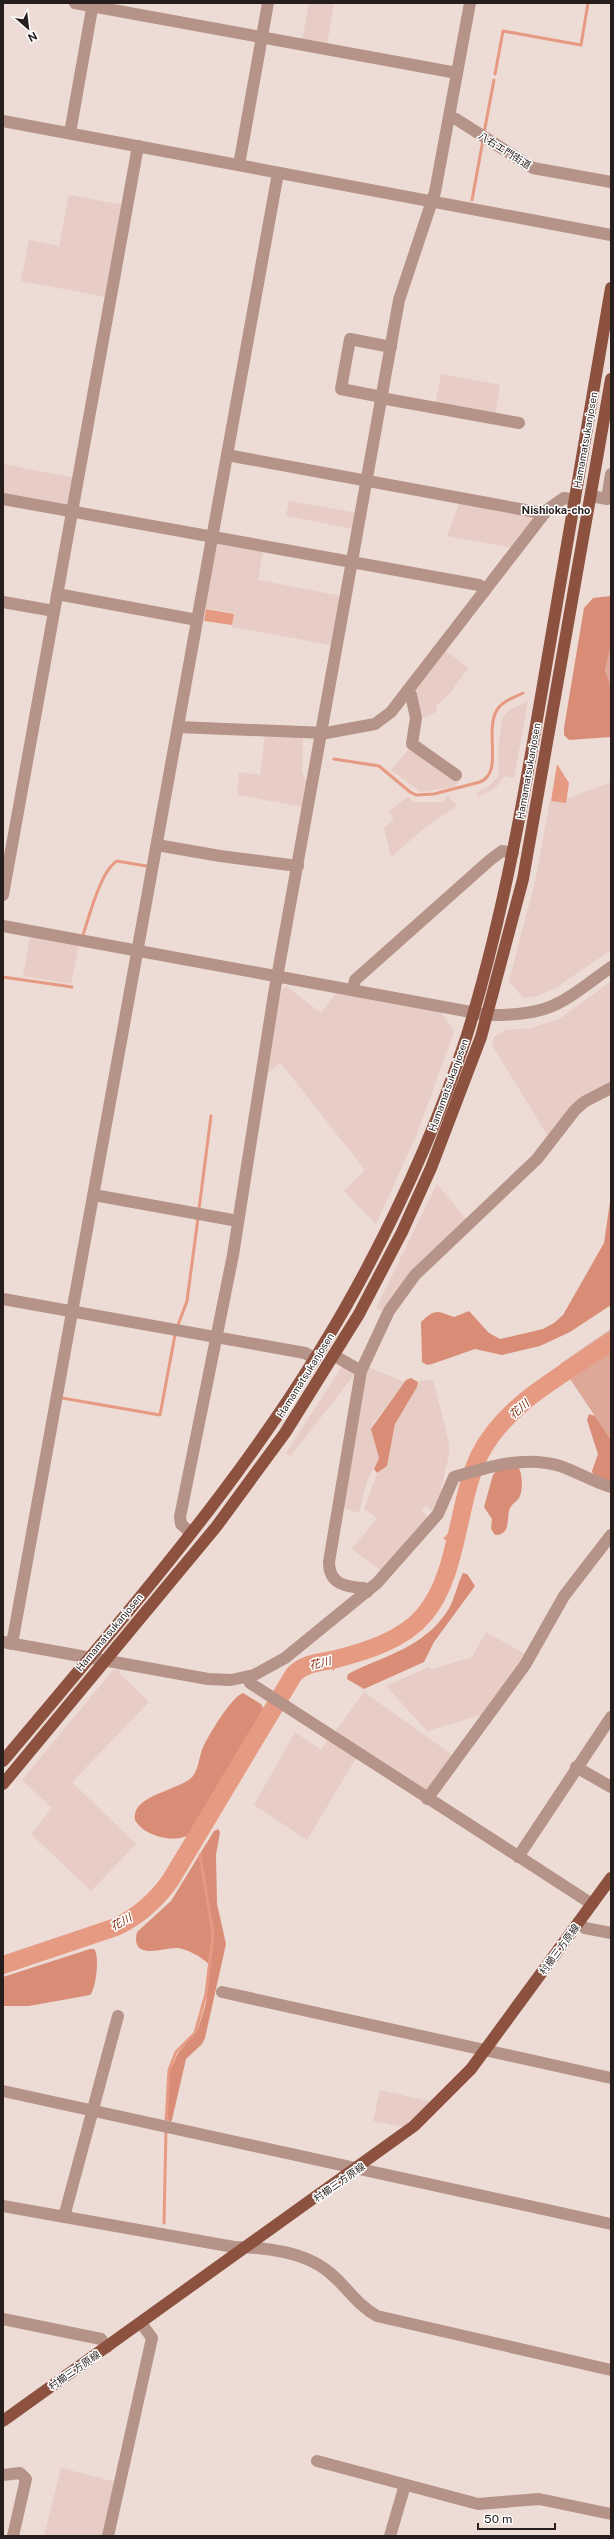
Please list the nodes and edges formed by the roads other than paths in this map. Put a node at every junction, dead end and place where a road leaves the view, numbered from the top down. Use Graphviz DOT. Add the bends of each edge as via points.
graph roads {
  1 [pos="75,3"];
  2 [pos="268,3"];
  3 [pos="470,3"];
  4 [pos="93,5"];
  5 [pos="262,36"];
  6 [pos="457,73"];
  7 [pos="449,118"];
  8 [pos="3,121"];
  9 [pos="70,133"];
  10 [pos="138,146"];
  11 [pos="239,165"];
  12 [pos="278,172"];
  13 [pos="611,182"];
  14 [pos="432,202"];
  15 [pos="611,235"];
  16 [pos="611,288"];
  17 [pos="391,347"];
  18 [pos="611,379"];
  19 [pos="382,397"];
  20 [pos="519,423"];
  21 [pos="227,455"];
  22 [pos="611,474"];
  23 [pos="366,480"];
  24 [pos="591,496"];
  25 [pos="3,499"];
  26 [pos="575,500"];
  27 [pos="72,512"];
  28 [pos="542,516"];
  29 [pos="212,537"];
  30 [pos="352,563"];
  31 [pos="485,590"];
  32 [pos="57,594"];
  33 [pos="3,602"];
  34 [pos="54,611"];
  35 [pos="198,620"];
  36 [pos="407,691"];
  37 [pos="178,727"];
  38 [pos="322,733"];
  39 [pos="456,775"];
  40 [pos="157,845"];
  41 [pos="513,853"];
  42 [pos="298,866"];
  43 [pos="3,895"];
  44 [pos="3,926"];
  45 [pos="138,950"];
  46 [pos="611,967"];
  47 [pos="278,976"];
  48 [pos="353,990"];
  49 [pos="473,1012"];
  50 [pos="487,1015"];
  51 [pos="611,1088"];
  52 [pos="94,1195"];
  53 [pos="238,1221"];
  54 [pos="3,1299"];
  55 [pos="72,1311"];
  56 [pos="216,1337"];
  57 [pos="335,1356"];
  58 [pos="315,1359"];
  59 [pos="361,1371"];
  60 [pos="611,1487"];
  61 [pos="191,1533"];
  62 [pos="611,1535"];
  63 [pos="368,1592"];
  64 [pos="8,1643"];
  65 [pos="88,1658"];
  66 [pos="104,1661"];
  67 [pos="248,1677"];
  68 [pos="611,1717"];
  69 [pos="3,1761"];
  70 [pos="576,1767"];
  71 [pos="3,1784"];
  72 [pos="611,1787"];
  73 [pos="427,1799"];
  74 [pos="518,1857"];
  75 [pos="611,1878"];
  76 [pos="592,1904"];
  77 [pos="578,1923"];
  78 [pos="611,1933"];
  79 [pos="222,1992"];
  80 [pos="118,2016"];
  81 [pos="485,2050"];
  82 [pos="611,2078"];
  83 [pos="3,2090"];
  84 [pos="93,2110"];
  85 [pos="358,2168"];
  86 [pos="3,2206"];
  87 [pos="64,2217"];
  88 [pos="611,2224"];
  89 [pos="247,2247"];
  90 [pos="3,2319"];
  91 [pos="141,2323"];
  92 [pos="107,2347"];
  93 [pos="611,2370"];
  94 [pos="3,2421"];
  95 [pos="317,2461"];
  96 [pos="3,2475"];
  97 [pos="405,2485"];
  98 [pos="611,2514"];
  99 [pos="13,2536"];
  100 [pos="108,2536"];
  101 [pos="390,2536"];
  1 -- 4 [label="street"];
  2 -- 5 [label="street"];
  3 -- 6 [label="street"];
  4 -- 5 [label="street"];
  4 -- 9 [label="street"];
  5 -- 6 [label="street"];
  5 -- 11 [label="street"];
  6 -- 7 [label="street"];
  7 -- 13 [label="street, 八右エ門街道" via="456,119 533,168"];
  7 -- 14 [label="street"];
  8 -- 9 [label="street"];
  9 -- 10 [label="street"];
  10 -- 11 [label="street"];
  10 -- 27 [label="street"];
  11 -- 12 [label="street"];
  12 -- 14 [label="street"];
  12 -- 21 [label="street"];
  14 -- 15 [label="street"];
  14 -- 17 [label="street" via="404,280"];
  16 -- 26 [label="main road, Hamamatsukanjosen"];
  17 -- 19 [label="street"];
  17 -- 19 [label="street" via="350,339 340,389"];
  18 -- 24 [label="main road, Hamamatsukanjosen"];
  19 -- 20 [label="street"];
  19 -- 23 [label="street"];
  21 -- 23 [label="street"];
  21 -- 29 [label="street"];
  22 -- 24 [label="street" via="607,499"];
  23 -- 28 [label="street" via="536,512"];
  23 -- 30 [label="street"];
  24 -- 50 [label="main road, Hamamatsukanjosen" via="526,862"];
  25 -- 27 [label="street"];
  26 -- 28 [label="street" via="564,498"];
  26 -- 41 [label="main road, Hamamatsukanjosen"];
  27 -- 29 [label="street"];
  27 -- 32 [label="street"];
  28 -- 31 [label="street"];
  29 -- 30 [label="street"];
  29 -- 35 [label="street"];
  30 -- 31 [label="street" via="479,586"];
  30 -- 38 [label="street"];
  31 -- 36 [label="street"];
  32 -- 34 [label="street"];
  32 -- 35 [label="street"];
  33 -- 34 [label="street"];
  34 -- 43 [label="street"];
  35 -- 37 [label="street"];
  36 -- 38 [label="street" via="391,712 375,724"];
  36 -- 39 [label="street" via="411,694 416,718 412,744"];
  37 -- 38 [label="street"];
  37 -- 40 [label="street"];
  38 -- 42 [label="street"];
  40 -- 42 [label="street"];
  40 -- 45 [label="street"];
  41 -- 48 [label="street" via="502,851 490,860 355,980"];
  41 -- 49 [label="main road, Hamamatsukanjosen"];
  42 -- 47 [label="street"];
  44 -- 45 [label="street"];
  45 -- 47 [label="street"];
  45 -- 52 [label="street"];
  46 -- 50 [label="street" via="553,1007 529,1014"];
  47 -- 48 [label="street"];
  47 -- 53 [label="street"];
  48 -- 49 [label="street"];
  49 -- 50 [label="street"];
  49 -- 58 [label="main road, Hamamatsukanjosen" via="452,1077 408,1183 361,1280"];
  50 -- 57 [label="main road, Hamamatsukanjosen" via="466,1082 422,1189 381,1273"];
  51 -- 59 [label="street" via="589,1099 575,1110 537,1159 415,1275 389,1310"];
  52 -- 53 [label="street"];
  52 -- 55 [label="street"];
  53 -- 56 [label="street"];
  54 -- 55 [label="street"];
  55 -- 56 [label="street"];
  55 -- 64 [label="street"];
  56 -- 58 [label="street" via="306,1353"];
  56 -- 61 [label="street" via="180,1517 181,1524"];
  57 -- 59 [label="street"];
  57 -- 66 [label="main road, Hamamatsukanjosen" via="244,1490"];
  58 -- 61 [label="main road, Hamamatsukanjosen" via="256,1450"];
  59 -- 63 [label="street" via="330,1569 332,1576 342,1585 364,1588"];
  60 -- 63 [label="street" via="549,1463 517,1462 454,1477 444,1504 434,1519"];
  61 -- 65 [label="main road, Hamamatsukanjosen"];
  62 -- 73 [label="street" via="562,1600 525,1665"];
  63 -- 67 [label="street" via="285,1658 265,1671"];
  64 -- 65 [label="street"];
  65 -- 66 [label="street"];
  65 -- 69 [label="main road, Hamamatsukanjosen"];
  66 -- 67 [label="street" via="208,1679 231,1680"];
  66 -- 71 [label="main road, Hamamatsukanjosen"];
  67 -- 73 [label="street" via="250,1683"];
  68 -- 70 [label="street"];
  70 -- 72 [label="street"];
  70 -- 74 [label="street"];
  73 -- 74 [label="street"];
  74 -- 76 [label="street"];
  75 -- 76 [label="main road, 村櫛三方原線"];
  76 -- 77 [label="main road, 村櫛三方原線"];
  77 -- 78 [label="street" via="585,1928"];
  77 -- 81 [label="main road, 村櫛三方原線"];
  79 -- 81 [label="street"];
  80 -- 84 [label="street"];
  81 -- 82 [label="street"];
  81 -- 85 [label="main road, 村櫛三方原線" via="460,2081 426,2116"];
  83 -- 84 [label="street"];
  84 -- 85 [label="street"];
  84 -- 87 [label="street"];
  85 -- 88 [label="street"];
  85 -- 89 [label="main road, 村櫛三方原線"];
  86 -- 87 [label="street"];
  87 -- 89 [label="street" via="234,2247"];
  89 -- 91 [label="main road, 村櫛三方原線"];
  89 -- 93 [label="street" via="260,2247 314,2262 331,2273 366,2310 389,2320"];
  90 -- 92 [label="street" via="101,2339"];
  91 -- 92 [label="main road, 村櫛三方原線"];
  91 -- 100 [label="street" via="152,2338"];
  92 -- 94 [label="main road, 村櫛三方原線"];
  95 -- 97 [label="street"];
  96 -- 99 [label="street" via="20,2473 26,2479"];
  97 -- 98 [label="street" via="478,2504 538,2498"];
  97 -- 101 [label="street"];
}
